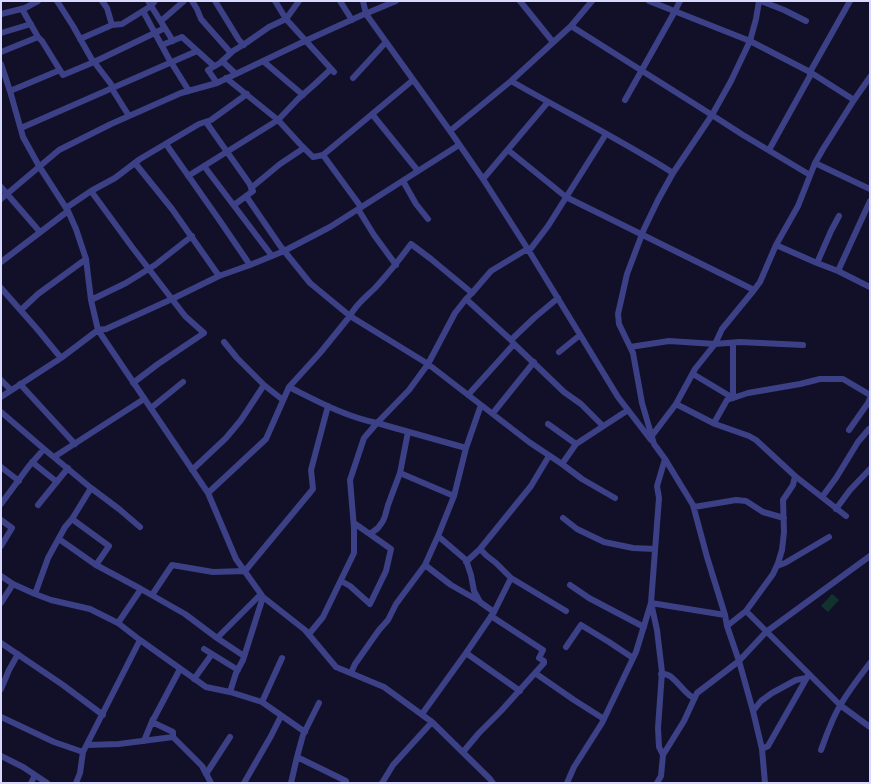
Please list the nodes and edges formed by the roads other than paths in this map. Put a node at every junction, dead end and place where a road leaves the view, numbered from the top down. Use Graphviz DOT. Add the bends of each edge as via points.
graph roads {
  1 [pos="38,1"];
  2 [pos="57,1"];
  3 [pos="102,1"];
  4 [pos="184,1"];
  5 [pos="192,1"];
  6 [pos="215,1"];
  7 [pos="275,1"];
  8 [pos="299,1"];
  9 [pos="340,1"];
  10 [pos="363,1"];
  11 [pos="396,1"];
  12 [pos="520,1"];
  13 [pos="592,1"];
  14 [pos="650,1"];
  15 [pos="680,1"];
  16 [pos="760,1"];
  17 [pos="850,1"];
  18 [pos="151,2"];
  19 [pos="22,9"];
  20 [pos="143,11"];
  21 [pos="675,11"];
  22 [pos="1,14"];
  23 [pos="366,14"];
  24 [pos="286,20"];
  25 [pos="352,20"];
  26 [pos="161,21"];
  27 [pos="806,21"];
  28 [pos="31,24"];
  29 [pos="112,25"];
  30 [pos="571,26"];
  31 [pos="165,28"];
  32 [pos="155,32"];
  33 [pos="1,33"];
  34 [pos="38,37"];
  35 [pos="80,40"];
  36 [pos="173,41"];
  37 [pos="305,41"];
  38 [pos="750,41"];
  39 [pos="386,42"];
  40 [pos="553,42"];
  41 [pos="162,45"];
  42 [pos="244,45"];
  43 [pos="197,51"];
  44 [pos="1,52"];
  45 [pos="231,53"];
  46 [pos="222,61"];
  47 [pos="263,61"];
  48 [pos="94,62"];
  49 [pos="172,62"];
  50 [pos="1,64"];
  51 [pos="214,66"];
  52 [pos="60,70"];
  53 [pos="642,71"];
  54 [pos="810,72"];
  55 [pos="236,74"];
  56 [pos="226,78"];
  57 [pos="353,78"];
  58 [pos="870,79"];
  59 [pos="413,80"];
  60 [pos="511,81"];
  61 [pos="217,83"];
  62 [pos="112,88"];
  63 [pos="10,91"];
  64 [pos="190,91"];
  65 [pos="247,94"];
  66 [pos="303,95"];
  67 [pos="625,100"];
  68 [pos="854,100"];
  69 [pos="548,102"];
  70 [pos="372,114"];
  71 [pos="712,114"];
  72 [pos="129,116"];
  73 [pos="278,120"];
  74 [pos="206,122"];
  75 [pos="21,128"];
  76 [pos="450,131"];
  77 [pos="606,134"];
  78 [pos="166,144"];
  79 [pos="459,145"];
  80 [pos="304,148"];
  81 [pos="508,150"];
  82 [pos="769,150"];
  83 [pos="227,152"];
  84 [pos="323,155"];
  85 [pos="134,163"];
  86 [pos="815,163"];
  87 [pos="39,166"];
  88 [pos="204,166"];
  89 [pos="418,172"];
  90 [pos="674,173"];
  91 [pos="810,175"];
  92 [pos="188,176"];
  93 [pos="482,179"];
  94 [pos="403,181"];
  95 [pos="1,187"];
  96 [pos="251,188"];
  97 [pos="870,189"];
  98 [pos="91,192"];
  99 [pos="7,194"];
  100 [pos="246,196"];
  101 [pos="566,197"];
  102 [pos="1,198"];
  103 [pos="870,201"];
  104 [pos="234,205"];
  105 [pos="359,208"];
  106 [pos="67,210"];
  107 [pos="839,216"];
  108 [pos="428,218"];
  109 [pos="40,232"];
  110 [pos="642,234"];
  111 [pos="192,236"];
  112 [pos="776,245"];
  113 [pos="284,251"];
  114 [pos="529,252"];
  115 [pos="272,256"];
  116 [pos="86,259"];
  117 [pos="1,262"];
  118 [pos="817,263"];
  119 [pos="250,265"];
  120 [pos="396,265"];
  121 [pos="149,269"];
  122 [pos="838,271"];
  123 [pos="219,276"];
  124 [pos="870,287"];
  125 [pos="1,288"];
  126 [pos="754,290"];
  127 [pos="472,293"];
  128 [pos="558,298"];
  129 [pos="172,299"];
  130 [pos="466,299"];
  131 [pos="91,300"];
  132 [pos="21,310"];
  133 [pos="350,316"];
  134 [pos="98,330"];
  135 [pos="580,335"];
  136 [pos="224,342"];
  137 [pos="512,342"];
  138 [pos="733,342"];
  139 [pos="715,344"];
  140 [pos="803,345"];
  141 [pos="630,347"];
  142 [pos="559,352"];
  143 [pos="61,358"];
  144 [pos="534,362"];
  145 [pos="428,364"];
  146 [pos="693,374"];
  147 [pos="1,380"];
  148 [pos="183,382"];
  149 [pos="133,383"];
  150 [pos="20,384"];
  151 [pos="264,385"];
  152 [pos="289,387"];
  153 [pos="11,390"];
  154 [pos="468,395"];
  155 [pos="870,395"];
  156 [pos="1,397"];
  157 [pos="733,398"];
  158 [pos="870,398"];
  159 [pos="144,399"];
  160 [pos="283,400"];
  161 [pos="676,404"];
  162 [pos="481,405"];
  163 [pos="328,406"];
  164 [pos="151,408"];
  165 [pos="628,410"];
  166 [pos="1,412"];
  167 [pos="493,413"];
  168 [pos="377,423"];
  169 [pos="714,423"];
  170 [pos="548,424"];
  171 [pos="603,426"];
  172 [pos="869,429"];
  173 [pos="849,430"];
  174 [pos="408,432"];
  175 [pos="652,437"];
  176 [pos="75,444"];
  177 [pos="576,444"];
  178 [pos="654,444"];
  179 [pos="466,448"];
  180 [pos="44,449"];
  181 [pos="549,456"];
  182 [pos="54,457"];
  183 [pos="666,459"];
  184 [pos="32,462"];
  185 [pos="562,464"];
  186 [pos="1,467"];
  187 [pos="68,468"];
  188 [pos="870,469"];
  189 [pos="192,470"];
  190 [pos="400,472"];
  191 [pos="795,476"];
  192 [pos="18,481"];
  193 [pos="57,482"];
  194 [pos="91,488"];
  195 [pos="208,493"];
  196 [pos="454,496"];
  197 [pos="822,497"];
  198 [pos="615,498"];
  199 [pos="1,504"];
  200 [pos="38,505"];
  201 [pos="694,507"];
  202 [pos="836,509"];
  203 [pos="846,516"];
  204 [pos="563,518"];
  205 [pos="784,518"];
  206 [pos="72,519"];
  207 [pos="1,520"];
  208 [pos="354,523"];
  209 [pos="140,527"];
  210 [pos="370,534"];
  211 [pos="438,536"];
  212 [pos="828,537"];
  213 [pos="59,539"];
  214 [pos="1,546"];
  215 [pos="480,549"];
  216 [pos="655,549"];
  217 [pos="870,556"];
  218 [pos="466,562"];
  219 [pos="96,565"];
  220 [pos="425,565"];
  221 [pos="777,566"];
  222 [pos="245,572"];
  223 [pos="1,576"];
  224 [pos="511,578"];
  225 [pos="341,581"];
  226 [pos="13,584"];
  227 [pos="570,585"];
  228 [pos="141,589"];
  229 [pos="35,594"];
  230 [pos="152,595"];
  231 [pos="262,596"];
  232 [pos="480,602"];
  233 [pos="1,603"];
  234 [pos="651,603"];
  235 [pos="566,611"];
  236 [pos="746,611"];
  237 [pos="492,614"];
  238 [pos="725,615"];
  239 [pos="118,622"];
  240 [pos="727,626"];
  241 [pos="644,627"];
  242 [pos="766,632"];
  243 [pos="309,634"];
  244 [pos="217,638"];
  245 [pos="140,640"];
  246 [pos="1,643"];
  247 [pos="566,647"];
  248 [pos="204,649"];
  249 [pos="466,653"];
  250 [pos="18,654"];
  251 [pos="212,654"];
  252 [pos="244,656"];
  253 [pos="282,658"];
  254 [pos="633,658"];
  255 [pos="739,661"];
  256 [pos="870,663"];
  257 [pos="180,669"];
  258 [pos="238,670"];
  259 [pos="351,673"];
  260 [pos="535,673"];
  261 [pos="862,673"];
  262 [pos="661,674"];
  263 [pos="808,676"];
  264 [pos="870,676"];
  265 [pos="194,679"];
  266 [pos="1,689"];
  267 [pos="520,691"];
  268 [pos="230,692"];
  269 [pos="694,698"];
  270 [pos="262,702"];
  271 [pos="319,703"];
  272 [pos="840,705"];
  273 [pos="753,711"];
  274 [pos="422,714"];
  275 [pos="103,715"];
  276 [pos="281,716"];
  277 [pos="1,717"];
  278 [pos="604,719"];
  279 [pos="152,722"];
  280 [pos="432,722"];
  281 [pos="870,727"];
  282 [pos="305,732"];
  283 [pos="173,737"];
  284 [pos="230,737"];
  285 [pos="144,741"];
  286 [pos="87,745"];
  287 [pos="762,749"];
  288 [pos="821,750"];
  289 [pos="83,752"];
  290 [pos="463,752"];
  291 [pos="663,755"];
  292 [pos="1,756"];
  293 [pos="296,757"];
  294 [pos="206,774"];
  295 [pos="35,775"];
  296 [pos="660,782"];
  297 [pos="31,783"];
  298 [pos="47,783"];
  299 [pos="76,783"];
  300 [pos="211,783"];
  301 [pos="244,783"];
  302 [pos="291,783"];
  303 [pos="346,783"];
  304 [pos="382,783"];
  305 [pos="493,783"];
  306 [pos="567,783"];
  307 [pos="765,783"];
  1 -- 19 [label="street"];
  2 -- 35 [label="street"];
  3 -- 29 [label="street"];
  4 -- 26 [label="street"];
  5 -- 45 [label="street" via="201,19"];
  6 -- 42 [label="street"];
  7 -- 24 [label="street"];
  8 -- 24 [label="street"];
  9 -- 25 [label="street"];
  10 -- 23 [label="street"];
  11 -- 23 [label="street"];
  12 -- 40 [label="street"];
  13 -- 30 [label="street"];
  14 -- 21 [label="street"];
  15 -- 21 [label="street"];
  16 -- 27 [label="street"];
  16 -- 38 [label="street"];
  17 -- 54 [label="street"];
  18 -- 20 [label="street"];
  18 -- 26 [label="street"];
  19 -- 22 [label="street"];
  19 -- 28 [label="street"];
  20 -- 29 [label="street" via="122,24"];
  20 -- 32 [label="street"];
  21 -- 38 [label="street"];
  21 -- 53 [label="street"];
  23 -- 25 [label="street"];
  23 -- 39 [label="street"];
  24 -- 37 [label="street"];
  24 -- 42 [label="street" via="269,26"];
  25 -- 37 [label="street"];
  26 -- 31 [label="street"];
  28 -- 33 [label="street"];
  28 -- 34 [label="street"];
  29 -- 35 [label="street"];
  30 -- 40 [label="street"];
  30 -- 53 [label="street"];
  31 -- 32 [label="street"];
  31 -- 36 [label="street"];
  32 -- 41 [label="street"];
  32 -- 48 [label="street"];
  34 -- 44 [label="street"];
  34 -- 52 [label="street"];
  35 -- 48 [label="street"];
  36 -- 41 [label="street"];
  36 -- 43 [label="street" via="182,37"];
  37 -- 47 [label="street"];
  37 -- 66 [label="street" via="332,70"];
  38 -- 54 [label="street"];
  38 -- 71 [label="street"];
  39 -- 57 [label="street"];
  39 -- 59 [label="street"];
  40 -- 60 [label="street"];
  41 -- 49 [label="street"];
  42 -- 45 [label="street"];
  43 -- 49 [label="street"];
  43 -- 51 [label="street"];
  45 -- 46 [label="street"];
  46 -- 51 [label="street"];
  46 -- 55 [label="street"];
  47 -- 55 [label="street"];
  47 -- 66 [label="street"];
  48 -- 52 [label="street" via="63,75"];
  48 -- 62 [label="street"];
  49 -- 62 [label="street"];
  49 -- 64 [label="street"];
  50 -- 63 [label="street"];
  51 -- 61 [label="street" via="208,70"];
  52 -- 63 [label="street"];
  53 -- 67 [label="street"];
  53 -- 71 [label="street"];
  54 -- 68 [label="street"];
  54 -- 82 [label="street"];
  55 -- 56 [label="street"];
  56 -- 61 [label="street"];
  56 -- 65 [label="street"];
  58 -- 68 [label="street"];
  59 -- 70 [label="street"];
  59 -- 76 [label="street"];
  60 -- 69 [label="street"];
  60 -- 76 [label="street"];
  61 -- 64 [label="street"];
  62 -- 72 [label="street"];
  62 -- 75 [label="street"];
  63 -- 75 [label="street"];
  64 -- 72 [label="street"];
  65 -- 73 [label="street"];
  65 -- 74 [label="street"];
  66 -- 73 [label="street"];
  68 -- 86 [label="street"];
  69 -- 77 [label="street"];
  69 -- 81 [label="street"];
  70 -- 84 [label="street"];
  70 -- 89 [label="street"];
  71 -- 82 [label="street"];
  71 -- 90 [label="street"];
  72 -- 87 [label="street" via="59,150"];
  73 -- 80 [label="street"];
  73 -- 83 [label="street"];
  74 -- 78 [label="street"];
  74 -- 83 [label="street"];
  75 -- 87 [label="street" via="23,137"];
  76 -- 79 [label="street"];
  77 -- 90 [label="street"];
  77 -- 101 [label="street"];
  78 -- 85 [label="street"];
  78 -- 92 [label="street"];
  79 -- 89 [label="street"];
  79 -- 93 [label="street"];
  80 -- 84 [label="street" via="313,157"];
  80 -- 96 [label="street"];
  81 -- 93 [label="street"];
  81 -- 101 [label="street"];
  82 -- 91 [label="street"];
  83 -- 88 [label="street"];
  83 -- 96 [label="street"];
  84 -- 105 [label="street"];
  85 -- 98 [label="street"];
  85 -- 111 [label="street"];
  86 -- 91 [label="street"];
  86 -- 97 [label="street"];
  87 -- 99 [label="street"];
  87 -- 106 [label="street"];
  88 -- 92 [label="street"];
  88 -- 104 [label="street"];
  89 -- 94 [label="street"];
  90 -- 110 [label="street"];
  91 -- 112 [label="street" via="798,206"];
  92 -- 119 [label="street"];
  93 -- 114 [label="street"];
  94 -- 105 [label="street"];
  94 -- 108 [label="street" via="416,204"];
  95 -- 99 [label="street"];
  96 -- 100 [label="street" via="253,191"];
  98 -- 106 [label="street"];
  98 -- 121 [label="street"];
  99 -- 102 [label="street"];
  99 -- 109 [label="street"];
  100 -- 104 [label="street"];
  100 -- 113 [label="street"];
  101 -- 110 [label="street"];
  101 -- 114 [label="street"];
  103 -- 122 [label="street"];
  104 -- 115 [label="street"];
  105 -- 113 [label="street"];
  105 -- 120 [label="street" via="374,235"];
  106 -- 109 [label="street"];
  106 -- 116 [label="street"];
  107 -- 118 [label="street"];
  109 -- 117 [label="street"];
  110 -- 126 [label="street"];
  110 -- 141 [label="street" via="627,274 618,314 619,324"];
  111 -- 121 [label="street"];
  111 -- 123 [label="street"];
  112 -- 118 [label="street"];
  112 -- 126 [label="street"];
  113 -- 115 [label="street"];
  113 -- 133 [label="street" via="310,283"];
  114 -- 127 [label="street" via="524,251 492,271"];
  114 -- 128 [label="street"];
  115 -- 119 [label="street"];
  116 -- 131 [label="street"];
  116 -- 132 [label="street" via="38,294"];
  118 -- 122 [label="street"];
  119 -- 123 [label="street"];
  120 -- 127 [label="street" via="411,244"];
  120 -- 133 [label="street" via="353,309"];
  121 -- 129 [label="street"];
  121 -- 131 [label="street"];
  122 -- 124 [label="street"];
  123 -- 129 [label="street"];
  125 -- 132 [label="street"];
  126 -- 139 [label="street" via="722,329"];
  127 -- 130 [label="street"];
  128 -- 135 [label="street"];
  128 -- 137 [label="street" via="534,318"];
  129 -- 134 [label="street" via="106,329"];
  129 -- 149 [label="street" via="185,316 204,333"];
  130 -- 137 [label="street"];
  130 -- 145 [label="street" via="454,313"];
  131 -- 134 [label="street"];
  132 -- 143 [label="street"];
  133 -- 145 [label="street"];
  133 -- 152 [label="street"];
  134 -- 143 [label="street"];
  134 -- 149 [label="street"];
  135 -- 142 [label="street"];
  135 -- 165 [label="street"];
  136 -- 151 [label="street"];
  137 -- 144 [label="street"];
  137 -- 154 [label="street"];
  138 -- 139 [label="street"];
  138 -- 140 [label="street"];
  138 -- 157 [label="street"];
  139 -- 141 [label="street" via="670,341"];
  139 -- 146 [label="street"];
  141 -- 175 [label="street"];
  143 -- 150 [label="street"];
  144 -- 167 [label="street"];
  144 -- 171 [label="street"];
  145 -- 154 [label="street"];
  145 -- 168 [label="street" via="409,390"];
  146 -- 157 [label="street"];
  146 -- 161 [label="street"];
  147 -- 153 [label="street"];
  148 -- 164 [label="street"];
  149 -- 159 [label="street"];
  150 -- 153 [label="street"];
  150 -- 176 [label="street"];
  151 -- 160 [label="street"];
  151 -- 189 [label="street" via="226,438"];
  152 -- 160 [label="street"];
  152 -- 163 [label="street"];
  153 -- 156 [label="street"];
  154 -- 162 [label="street"];
  155 -- 157 [label="street" via="843,379 820,379"];
  157 -- 169 [label="street" via="727,400"];
  158 -- 173 [label="street"];
  159 -- 164 [label="street"];
  159 -- 176 [label="street"];
  160 -- 195 [label="street" via="266,439"];
  161 -- 169 [label="street"];
  161 -- 175 [label="street"];
  162 -- 167 [label="street"];
  162 -- 179 [label="street"];
  163 -- 168 [label="street"];
  163 -- 222 [label="street" via="311,470 313,489"];
  164 -- 189 [label="street"];
  165 -- 171 [label="street"];
  165 -- 178 [label="street"];
  166 -- 180 [label="street"];
  167 -- 181 [label="street"];
  168 -- 174 [label="street"];
  168 -- 208 [label="street" via="364,438 350,480"];
  169 -- 191 [label="street" via="756,440"];
  170 -- 177 [label="street"];
  171 -- 177 [label="street"];
  172 -- 197 [label="street"];
  174 -- 179 [label="street"];
  174 -- 190 [label="street"];
  175 -- 178 [label="street"];
  176 -- 182 [label="street"];
  177 -- 185 [label="street"];
  178 -- 183 [label="street"];
  179 -- 196 [label="street"];
  180 -- 182 [label="street"];
  180 -- 184 [label="street"];
  181 -- 185 [label="street"];
  181 -- 215 [label="street" via="531,486"];
  182 -- 187 [label="street"];
  183 -- 201 [label="street"];
  183 -- 216 [label="street" via="657,486 659,498"];
  184 -- 192 [label="street"];
  184 -- 193 [label="street"];
  185 -- 198 [label="street"];
  186 -- 192 [label="street"];
  187 -- 193 [label="street"];
  187 -- 194 [label="street"];
  188 -- 202 [label="street"];
  189 -- 195 [label="street"];
  190 -- 196 [label="street"];
  190 -- 210 [label="street" via="383,521"];
  191 -- 197 [label="street"];
  191 -- 205 [label="street" via="793,485 783,500"];
  192 -- 199 [label="street"];
  193 -- 200 [label="street"];
  194 -- 206 [label="street"];
  194 -- 209 [label="street"];
  195 -- 222 [label="street" via="236,560"];
  196 -- 211 [label="street"];
  197 -- 202 [label="street"];
  201 -- 205 [label="street" via="736,500 746,501 763,512"];
  201 -- 238 [label="street"];
  202 -- 203 [label="street"];
  204 -- 216 [label="street" via="577,529 604,542 633,548"];
  205 -- 221 [label="street" via="782,550"];
  206 -- 213 [label="street"];
  206 -- 219 [label="street" via="109,546"];
  207 -- 214 [label="street" via="12,528"];
  208 -- 210 [label="street"];
  208 -- 225 [label="street" via="354,553"];
  210 -- 225 [label="street" via="391,549 386,571 370,604"];
  211 -- 218 [label="street"];
  211 -- 220 [label="street"];
  212 -- 221 [label="street" via="785,564"];
  213 -- 219 [label="street"];
  213 -- 229 [label="street" via="48,558"];
  215 -- 218 [label="street"];
  215 -- 224 [label="street"];
  216 -- 234 [label="street"];
  217 -- 242 [label="street"];
  218 -- 232 [label="street" via="474,591"];
  219 -- 228 [label="street"];
  220 -- 232 [label="street" via="451,585"];
  220 -- 259 [label="street"];
  221 -- 236 [label="street"];
  222 -- 230 [label="street" via="213,572 172,565"];
  222 -- 231 [label="street"];
  223 -- 226 [label="street"];
  224 -- 235 [label="street"];
  224 -- 237 [label="street"];
  225 -- 243 [label="street" via="323,617"];
  226 -- 229 [label="street"];
  226 -- 233 [label="street"];
  227 -- 241 [label="street"];
  228 -- 230 [label="street"];
  228 -- 239 [label="street"];
  229 -- 239 [label="street" via="90,609"];
  230 -- 244 [label="street" via="185,614"];
  231 -- 243 [label="street"];
  231 -- 244 [label="street"];
  231 -- 252 [label="street"];
  232 -- 237 [label="street"];
  234 -- 238 [label="street"];
  234 -- 241 [label="street"];
  234 -- 262 [label="street" via="657,630"];
  236 -- 240 [label="street"];
  236 -- 242 [label="street"];
  237 -- 249 [label="street"];
  237 -- 260 [label="street" via="543,650 539,658 544,662"];
  238 -- 240 [label="street"];
  239 -- 245 [label="street"];
  240 -- 255 [label="street"];
  241 -- 254 [label="street"];
  242 -- 255 [label="street"];
  242 -- 263 [label="street"];
  243 -- 259 [label="street" via="336,666"];
  244 -- 252 [label="street"];
  245 -- 257 [label="street"];
  245 -- 275 [label="street"];
  246 -- 250 [label="street"];
  247 -- 254 [label="street" via="581,625"];
  248 -- 251 [label="street"];
  249 -- 267 [label="street"];
  249 -- 274 [label="street"];
  250 -- 266 [label="street"];
  250 -- 275 [label="street"];
  251 -- 258 [label="street"];
  251 -- 265 [label="street"];
  252 -- 258 [label="street"];
  253 -- 270 [label="street"];
  254 -- 278 [label="street"];
  255 -- 269 [label="street" via="709,683"];
  255 -- 273 [label="street"];
  256 -- 261 [label="street"];
  257 -- 265 [label="street"];
  257 -- 279 [label="street"];
  258 -- 268 [label="street"];
  259 -- 274 [label="street" via="384,687"];
  260 -- 267 [label="street"];
  260 -- 278 [label="street"];
  261 -- 264 [label="street"];
  261 -- 272 [label="street"];
  262 -- 269 [label="street" via="667,674"];
  262 -- 291 [label="street" via="658,728 659,747"];
  263 -- 272 [label="street"];
  263 -- 273 [label="street" via="772,693"];
  263 -- 287 [label="street" via="768,746"];
  265 -- 268 [label="street" via="206,687"];
  267 -- 290 [label="street"];
  268 -- 270 [label="street"];
  269 -- 291 [label="street" via="684,721"];
  270 -- 276 [label="street"];
  271 -- 282 [label="street"];
  272 -- 281 [label="street"];
  272 -- 288 [label="street"];
  273 -- 287 [label="street"];
  274 -- 280 [label="street"];
  275 -- 286 [label="street"];
  276 -- 282 [label="street"];
  276 -- 301 [label="street"];
  277 -- 289 [label="street" via="54,742"];
  278 -- 306 [label="street" via="574,766"];
  279 -- 283 [label="street" via="173,732"];
  279 -- 285 [label="street"];
  280 -- 290 [label="street"];
  280 -- 304 [label="street" via="393,765"];
  282 -- 293 [label="street"];
  283 -- 285 [label="street"];
  283 -- 294 [label="street" via="202,766"];
  284 -- 294 [label="street"];
  285 -- 286 [label="street"];
  286 -- 289 [label="street"];
  287 -- 307 [label="street"];
  289 -- 299 [label="street"];
  290 -- 305 [label="street"];
  291 -- 296 [label="street"];
  292 -- 295 [label="street"];
  293 -- 302 [label="street"];
  293 -- 303 [label="street"];
  294 -- 300 [label="street"];
  295 -- 297 [label="street"];
  295 -- 298 [label="street"];
}
